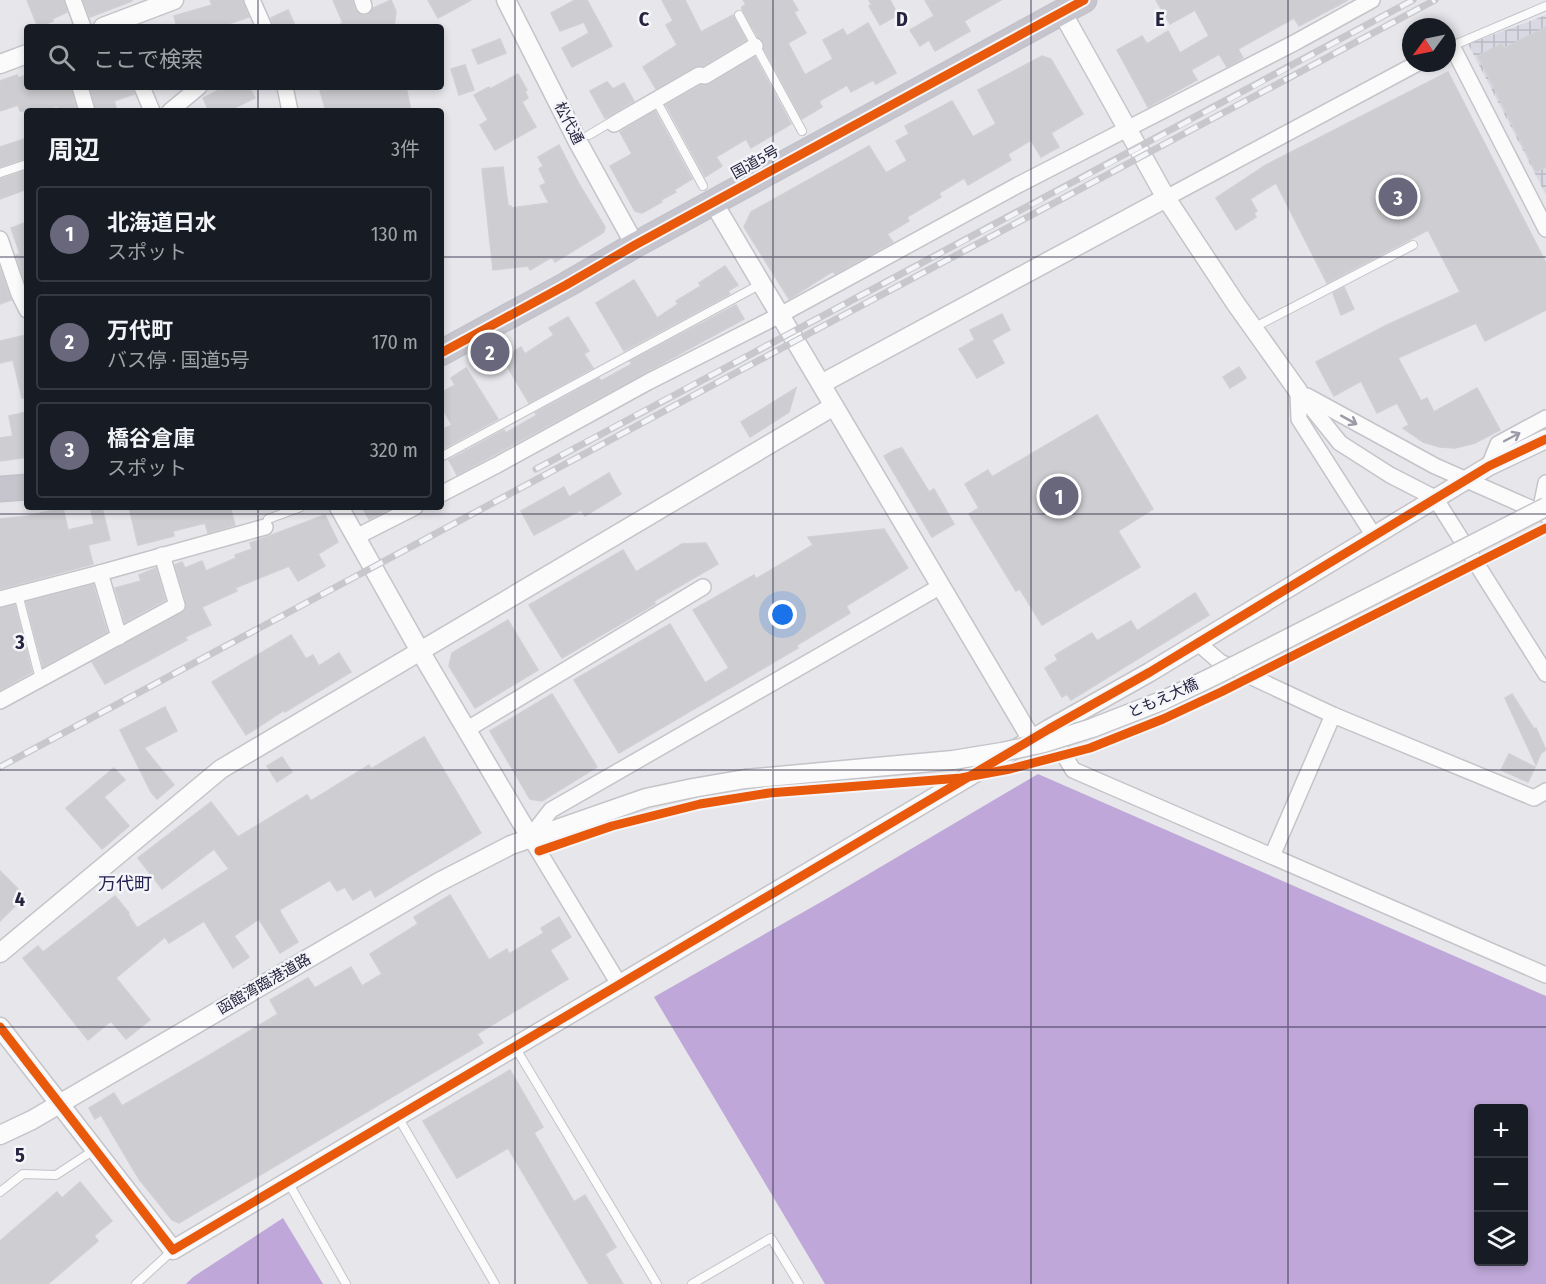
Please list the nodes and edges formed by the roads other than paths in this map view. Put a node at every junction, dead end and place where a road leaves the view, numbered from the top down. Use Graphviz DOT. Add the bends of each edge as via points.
graph roads {
  1 [pos="73,0"];
  2 [pos="174,0"];
  3 [pos="252,0"];
  4 [pos="506,0"];
  5 [pos="1084,0"];
  6 [pos="1372,0"];
  7 [pos="1356,4"];
  8 [pos="1546,6"];
  9 [pos="1062,12"];
  10 [pos="739,15"];
  11 [pos="82,24"];
  12 [pos="111,24"];
  13 [pos="263,24"];
  14 [pos="1456,44"];
  15 [pos="755,46"];
  16 [pos="24,55"];
  17 [pos="1456,58"];
  18 [pos="0,64"];
  19 [pos="1402,72"];
  20 [pos="81,90"];
  21 [pos="143,90"];
  22 [pos="195,90"];
  23 [pos="286,90"];
  24 [pos="656,100"];
  25 [pos="86,108"];
  26 [pos="151,108"];
  27 [pos="174,108"];
  28 [pos="289,108"];
  29 [pos="614,124"];
  30 [pos="1127,128"];
  31 [pos="802,131"];
  32 [pos="589,135"];
  33 [pos="24,165"];
  34 [pos="0,173"];
  35 [pos="708,194"];
  36 [pos="1166,198"];
  37 [pos="1546,229"];
  38 [pos="0,240"];
  39 [pos="635,245"];
  40 [pos="1413,245"];
  41 [pos="761,284"];
  42 [pos="24,304"];
  43 [pos="780,315"];
  44 [pos="1253,328"];
  45 [pos="444,351"];
  46 [pos="821,384"];
  47 [pos="1298,391"];
  48 [pos="834,406"];
  49 [pos="1546,418"];
  50 [pos="1546,439"];
  51 [pos="444,455"];
  52 [pos="1489,466"];
  53 [pos="1469,479"];
  54 [pos="1546,483"];
  55 [pos="24,487"];
  56 [pos="0,489"];
  57 [pos="444,492"];
  58 [pos="1435,498"];
  59 [pos="293,510"];
  60 [pos="341,510"];
  61 [pos="409,510"];
  62 [pos="1544,511"];
  63 [pos="265,527"];
  64 [pos="1374,536"];
  65 [pos="356,537"];
  66 [pos="162,555"];
  67 [pos="100,573"];
  68 [pos="940,586"];
  69 [pos="703,588"];
  70 [pos="18,594"];
  71 [pos="0,599"];
  72 [pos="119,637"];
  73 [pos="1198,643"];
  74 [pos="420,651"];
  75 [pos="1546,674"];
  76 [pos="40,679"];
  77 [pos="0,700"];
  78 [pos="1333,715"];
  79 [pos="1049,729"];
  80 [pos="466,730"];
  81 [pos="1032,740"];
  82 [pos="1546,790"];
  83 [pos="530,837"];
  84 [pos="1272,856"];
  85 [pos="0,953"];
  86 [pos="1546,975"];
  87 [pos="619,984"];
  88 [pos="0,1027"];
  89 [pos="515,1047"];
  90 [pos="60,1103"];
  91 [pos="397,1116"];
  92 [pos="0,1135"];
  93 [pos="96,1149"];
  94 [pos="287,1181"];
  95 [pos="0,1192"];
  96 [pos="173,1250"];
  97 [pos="136,1284"];
  98 [pos="346,1284"];
  99 [pos="495,1284"];
  100 [pos="657,1284"];
  101 [pos="692,1284"];
  102 [pos="799,1284"];
  1 -- 11 [label="street"];
  2 -- 12 [label="street"];
  3 -- 13 [label="street"];
  4 -- 39 [label="street, 松代通"];
  5 -- 9 [label="highway, 国道5号"];
  6 -- 7 [label="street"];
  7 -- 30 [label="street" via="1296,42"];
  8 -- 14 [label="lane"];
  9 -- 30 [label="street"];
  9 -- 35 [label="highway, 国道5号"];
  10 -- 15 [label="lane"];
  15 -- 24 [label="street"];
  15 -- 31 [label="lane"];
  16 -- 18 [label="street"];
  17 -- 37 [label="street"];
  19 -- 36 [label="street"];
  20 -- 25 [label="street"];
  21 -- 26 [label="street"];
  22 -- 27 [label="street"];
  23 -- 28 [label="street"];
  24 -- 29 [label="street"];
  24 -- 35 [label="lane"];
  29 -- 32 [label="lane" via="611,122"];
  30 -- 36 [label="street"];
  30 -- 43 [label="street"];
  33 -- 34 [label="lane"];
  35 -- 39 [label="highway, 国道5号"];
  35 -- 41 [label="street"];
  36 -- 44 [label="street"];
  36 -- 46 [label="street"];
  38 -- 42 [label="street"];
  39 -- 45 [label="highway, 国道5号"];
  40 -- 44 [label="lane"];
  41 -- 43 [label="street"];
  41 -- 51 [label="lane"];
  43 -- 46 [label="street"];
  43 -- 57 [label="street"];
  44 -- 47 [label="street"];
  46 -- 48 [label="street"];
  47 -- 53 [label="street, one-way" via="1435,466"];
  47 -- 58 [label="street" via="1340,443"];
  47 -- 64 [label="street" via="1299,419"];
  48 -- 68 [label="street"];
  48 -- 74 [label="street"];
  52 -- 49 [label="street, one-way" via="1498,444"];
  50 -- 52 [label="street"];
  52 -- 53 [label="street"];
  53 -- 58 [label="street"];
  53 -- 62 [label="street"];
  54 -- 62 [label="street"];
  55 -- 56 [label="highway"];
  58 -- 64 [label="street"];
  58 -- 75 [label="street"];
  59 -- 63 [label="lane" via="268,519"];
  60 -- 65 [label="street"];
  61 -- 65 [label="street"];
  62 -- 83 [label="street, ともえ大橋, bridge" via="1214,676 1092,728 1044,743 953,760 745,779 693,788 646,798"];
  63 -- 66 [label="street"];
  64 -- 73 [label="street"];
  65 -- 74 [label="street"];
  66 -- 67 [label="street"];
  66 -- 72 [label="street" via="177,605"];
  67 -- 70 [label="street"];
  67 -- 72 [label="street"];
  68 -- 81 [label="street"];
  68 -- 83 [label="street" via="551,810"];
  69 -- 80 [label="street"];
  70 -- 71 [label="street"];
  70 -- 76 [label="lane"];
  72 -- 76 [label="street"];
  73 -- 78 [label="street" via="1221,662"];
  73 -- 79 [label="street"];
  74 -- 80 [label="street"];
  74 -- 85 [label="street" via="221,769"];
  76 -- 77 [label="street"];
  78 -- 82 [label="street" via="1534,798"];
  78 -- 84 [label="street"];
  79 -- 81 [label="street"];
  79 -- 84 [label="street" via="1073,770"];
  80 -- 83 [label="street"];
  81 -- 87 [label="street"];
  83 -- 87 [label="street"];
  83 -- 90 [label="street, 函館湾臨港道路" via="439,882"];
  84 -- 86 [label="street"];
  87 -- 89 [label="street"];
  88 -- 90 [label="street"];
  89 -- 91 [label="street"];
  89 -- 100 [label="lane"];
  90 -- 92 [label="street, 函館湾臨港道路"];
  90 -- 93 [label="street"];
  91 -- 94 [label="street"];
  91 -- 99 [label="lane"];
  93 -- 95 [label="lane" via="56,1175 23,1174"];
  93 -- 96 [label="street"];
  94 -- 96 [label="street"];
  94 -- 98 [label="lane"];
  96 -- 97 [label="lane"];
  101 -- 102 [label="lane" via="771,1238"];
}
